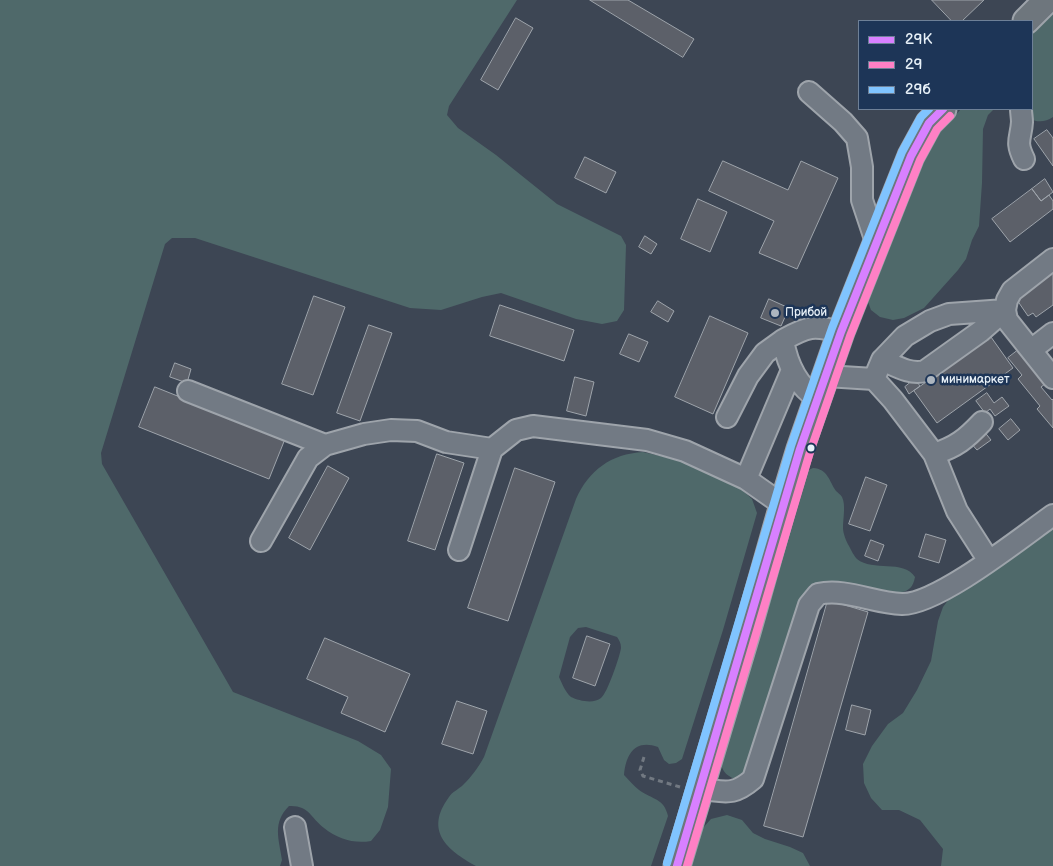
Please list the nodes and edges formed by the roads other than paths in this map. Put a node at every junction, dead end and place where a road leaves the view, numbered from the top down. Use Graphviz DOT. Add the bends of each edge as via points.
graph roads {
  1 [pos="1047,0"];
  2 [pos="1027,20"];
  3 [pos="809,92"];
  4 [pos="942,110"];
  5 [pos="1021,110"];
  6 [pos="1024,159"];
  7 [pos="876,242"];
  8 [pos="1053,259"];
  9 [pos="1005,310"];
  10 [pos="841,332"];
  11 [pos="1053,333"];
  12 [pos="783,340"];
  13 [pos="1030,350"];
  14 [pos="882,360"];
  15 [pos="792,370"];
  16 [pos="1053,378"];
  17 [pos="874,379"];
  18 [pos="822,387"];
  19 [pos="188,391"];
  20 [pos="727,417"];
  21 [pos="982,422"];
  22 [pos="325,445"];
  23 [pos="492,449"];
  24 [pos="934,454"];
  25 [pos="746,479"];
  26 [pos="783,505"];
  27 [pos="1053,515"];
  28 [pos="261,541"];
  29 [pos="459,550"];
  30 [pos="990,561"];
  31 [pos="699,789"];
  32 [pos="295,827"];
  33 [pos="302,866"];
  34 [pos="676,866"];
  1 -- 2 [label="main road"];
  3 -- 7 [label="street" via="857,138 862,167 862,200"];
  4 -- 7 [label="main road" via="929,123 911,156"];
  5 -- 6 [label="street" via="1019,149"];
  7 -- 10 [label="main road"];
  8 -- 9 [label="street" via="1012,291"];
  9 -- 13 [label="street" via="1007,320"];
  9 -- 14 [label="street" via="949,314 930,321 905,336"];
  9 -- 14 [label="street" via="925,371 916,373"];
  10 -- 12 [label="street" via="820,327 804,328"];
  10 -- 18 [label="main road"];
  11 -- 13 [label="street"];
  12 -- 15 [label="street"];
  12 -- 20 [label="street" via="765,353 748,376"];
  13 -- 16 [label="street"];
  14 -- 17 [label="street"];
  15 -- 18 [label="street" via="809,393"];
  15 -- 25 [label="street"];
  17 -- 18 [label="street"];
  17 -- 24 [label="street"];
  18 -- 26 [label="main road"];
  19 -- 22 [label="street"];
  21 -- 24 [label="street" via="959,444"];
  22 -- 23 [label="street" via="391,430 417,431 446,442"];
  22 -- 28 [label="street" via="308,458"];
  23 -- 25 [label="street" via="516,430 533,426 647,440 685,451"];
  23 -- 29 [label="street"];
  24 -- 30 [label="street" via="957,511"];
  25 -- 26 [label="street"];
  26 -- 31 [label="main road"];
  27 -- 30 [label="street"];
  30 -- 31 [label="street" via="943,591 914,603 902,604 831,591 818,594 809,605 753,780 735,792"];
  31 -- 34 [label="main road"];
  32 -- 33 [label="street"];
}
